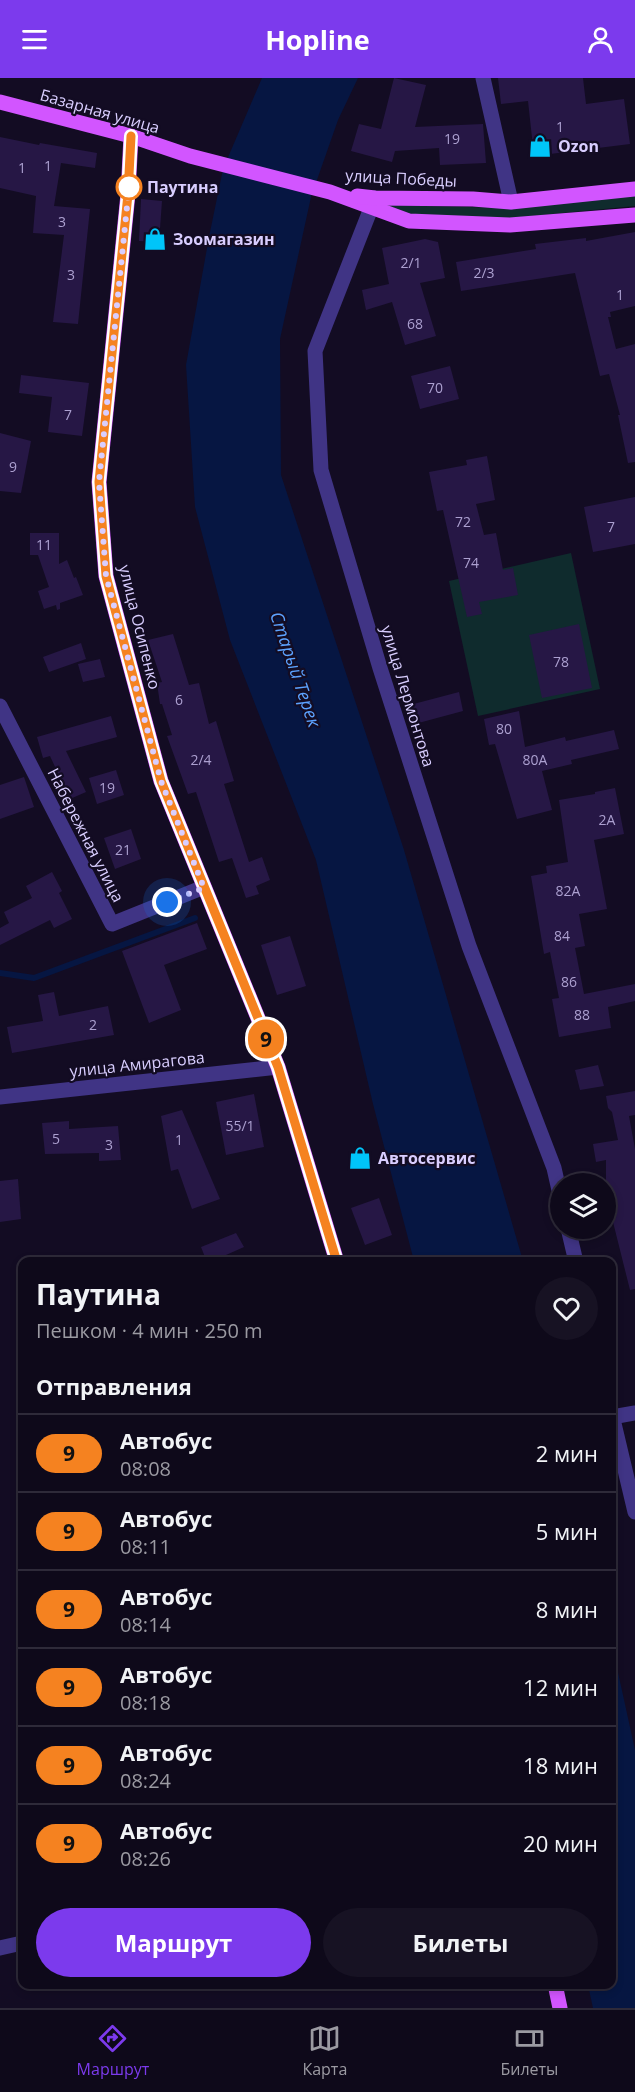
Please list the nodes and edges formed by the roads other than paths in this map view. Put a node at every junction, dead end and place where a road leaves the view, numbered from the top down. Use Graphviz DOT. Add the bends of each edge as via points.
graph roads {
  1 [pos="483,78"];
  2 [pos="0,102"];
  3 [pos="131,136"];
  4 [pos="635,189"];
  5 [pos="330,192"];
  6 [pos="512,202"];
  7 [pos="373,203"];
  8 [pos="635,215"];
  9 [pos="0,706"];
  10 [pos="204,888"];
  11 [pos="278,1067"];
  12 [pos="0,1097"];
  13 [pos="555,1173"];
  14 [pos="571,1239"];
  15 [pos="335,1257"];
  16 [pos="575,1257"];
  17 [pos="635,1413"];
  18 [pos="616,1415"];
  19 [pos="616,1433"];
  20 [pos="635,1512"];
  21 [pos="18,1944"];
  22 [pos="0,1948"];
  23 [pos="556,1989"];
  24 [pos="560,2008"];
  1 -- 6 [label="street"];
  2 -- 3 [label="main road, Базарная улица"];
  3 -- 5 [label="main road, Базарная улица" via="190,156"];
  3 -- 10 [label="main road, улица Осипенко" via="99,482 106,576 161,781"];
  4 -- 6 [label="main road, улица Победы"];
  5 -- 7 [label="main road, улица Победы"];
  6 -- 7 [label="main road, улица Победы" via="473,199"];
  7 -- 8 [label="main road, улица Победы" via="409,221 510,225"];
  7 -- 13 [label="street, улица Лермонтова" via="315,351 321,470 469,946"];
  9 -- 10 [label="street, Набережная улица" via="111,924"];
  10 -- 11 [label="main road, улица Осипенко"];
  11 -- 12 [label="street, улица Амирагова"];
  11 -- 15 [label="main road"];
  14 -- 16 [label="street"];
  17 -- 18 [label="street"];
  19 -- 20 [label="street"];
  21 -- 22 [label="street"];
  23 -- 24 [label="main road"];
}
